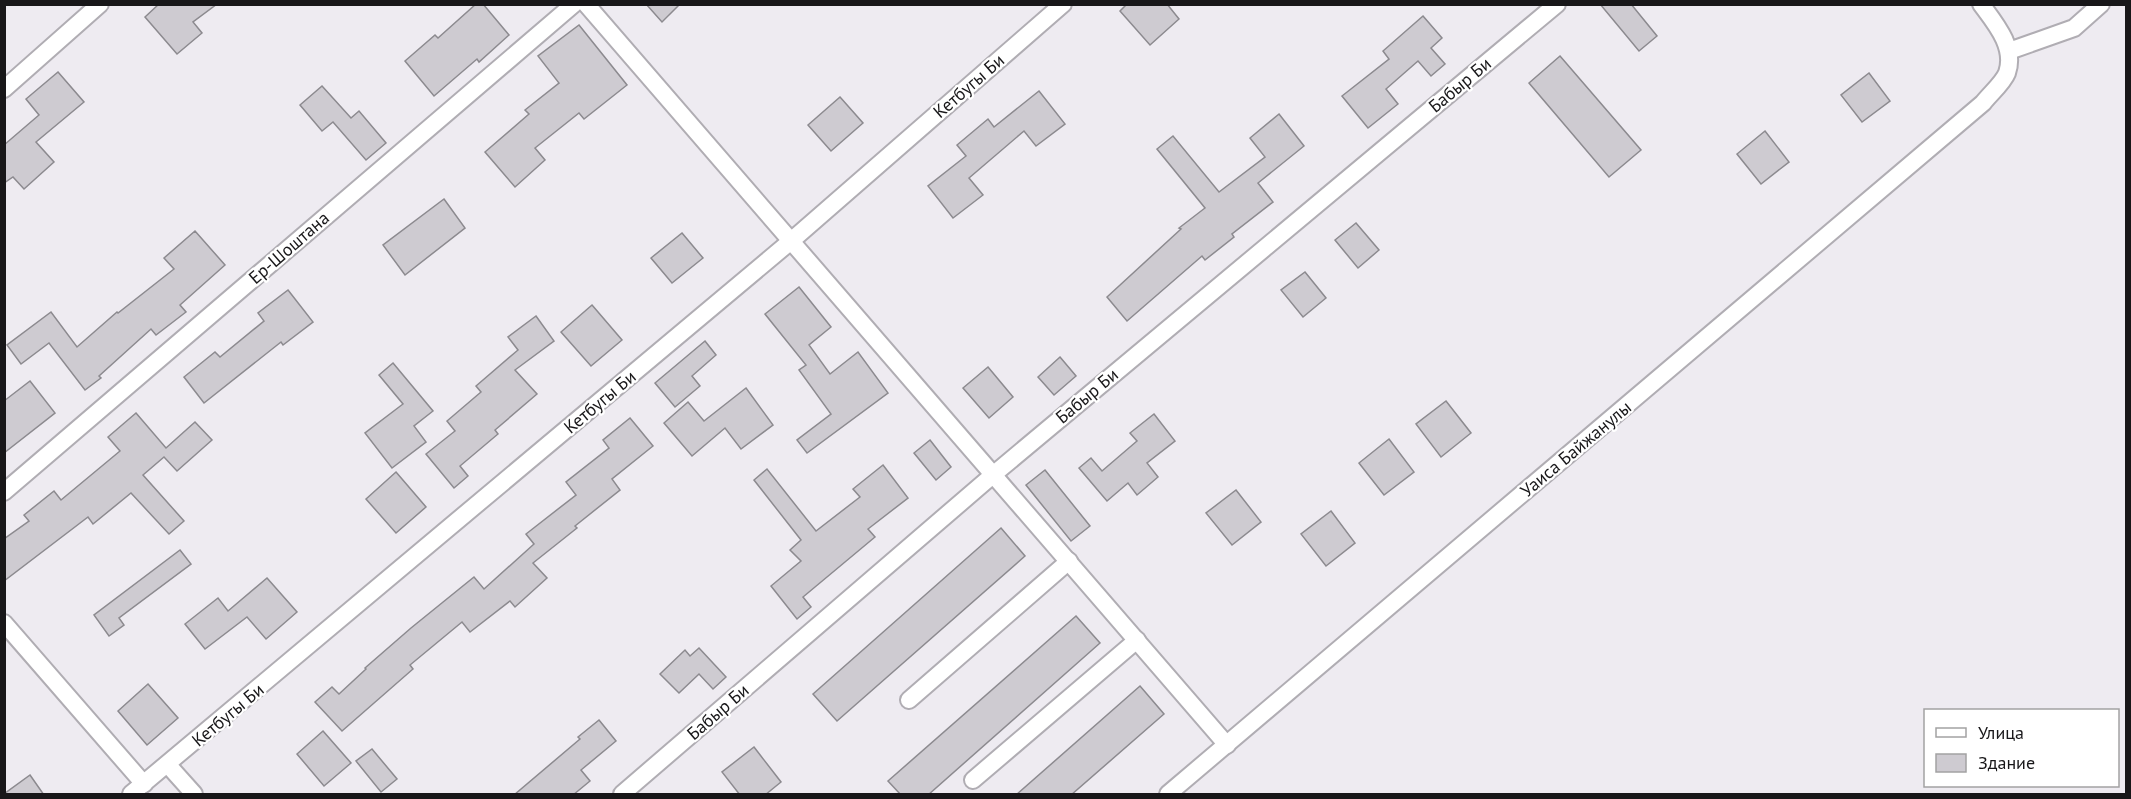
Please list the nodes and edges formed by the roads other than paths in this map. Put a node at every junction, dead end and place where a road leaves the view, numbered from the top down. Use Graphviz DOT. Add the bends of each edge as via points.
graph roads {
  1 [pos="99,4"];
  2 [pos="574,4"];
  3 [pos="586,4"];
  4 [pos="1063,4"];
  5 [pos="1557,4"];
  6 [pos="1981,4"];
  7 [pos="2101,4"];
  8 [pos="2009,51"];
  9 [pos="4,89"];
  10 [pos="791,241"];
  11 [pos="994,474"];
  12 [pos="4,492"];
  13 [pos="1069,561"];
  14 [pos="4,623"];
  15 [pos="1137,640"];
  16 [pos="909,700"];
  17 [pos="1227,745"];
  18 [pos="168,765"];
  19 [pos="974,780"];
  20 [pos="138,789"];
  21 [pos="194,795"];
  22 [pos="622,795"];
  23 [pos="1168,795"];
  1 -- 9 [label="street"];
  2 -- 12 [label="street, Ер-Шоштана"];
  3 -- 10 [label="street"];
  4 -- 10 [label="street, Кетбугы Би"];
  5 -- 11 [label="street, Бабыр Би"];
  6 -- 8 [label="street" via="1999,28"];
  7 -- 8 [label="street" via="2074,28"];
  8 -- 17 [label="street, Уаиса Байжанулы" via="2006,73 1983,103"];
  10 -- 11 [label="street"];
  10 -- 18 [label="street, Кетбугы Би"];
  11 -- 13 [label="street"];
  11 -- 22 [label="street, Бабыр Би"];
  13 -- 15 [label="street"];
  13 -- 16 [label="street"];
  14 -- 20 [label="street"];
  15 -- 17 [label="street"];
  15 -- 19 [label="street"];
  17 -- 23 [label="street, Уаиса Байжанулы"];
  18 -- 20 [label="street, Кетбугы Би"];
  18 -- 21 [label="street"];
}
